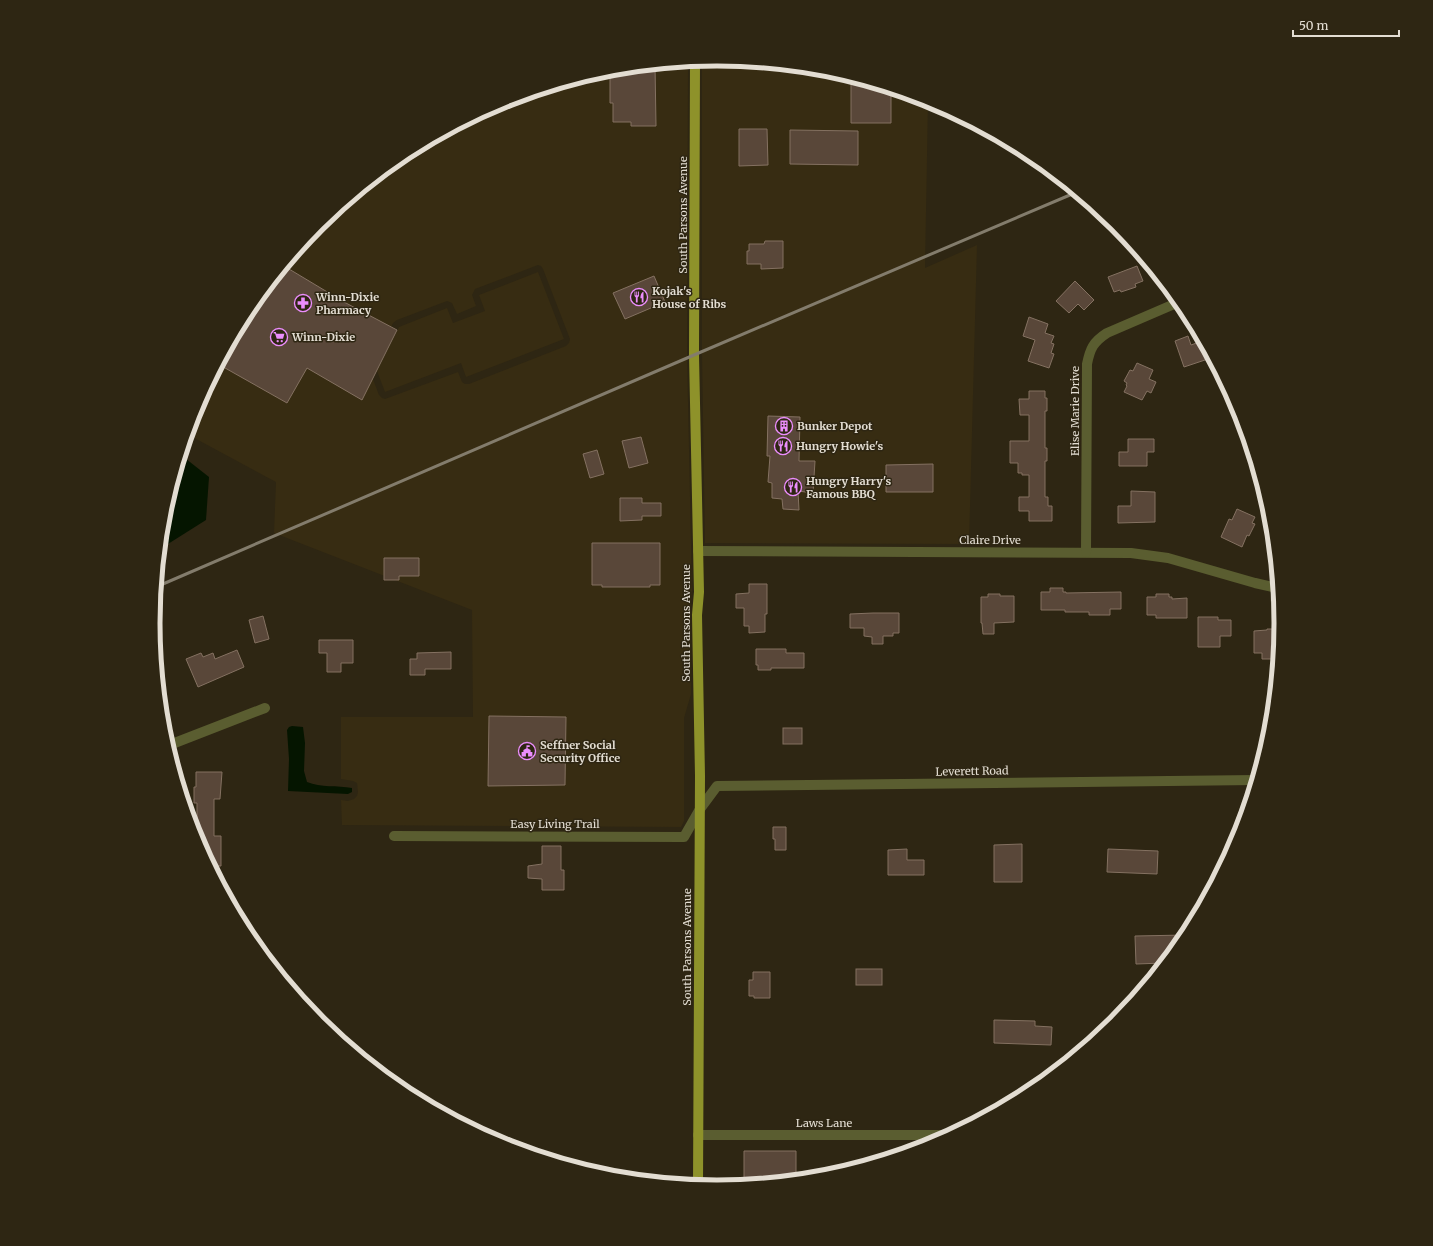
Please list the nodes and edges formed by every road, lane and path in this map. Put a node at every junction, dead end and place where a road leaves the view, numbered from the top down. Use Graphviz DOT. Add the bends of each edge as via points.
graph roads {
  1 [pos="695,67"];
  2 [pos="1173,305"];
  3 [pos="698,551"];
  4 [pos="1086,552"];
  5 [pos="1272,587"];
  6 [pos="265,708"];
  7 [pos="173,744"];
  8 [pos="1251,780"];
  9 [pos="700,809"];
  10 [pos="394,836"];
  11 [pos="698,1135"];
  12 [pos="937,1135"];
  13 [pos="698,1180"];
  1 -- 3 [label="main road, South Parsons Avenue" via="694,355"];
  2 -- 4 [label="street, Elise Marie Drive" via="1107,333 1098,339 1088,355"];
  3 -- 4 [label="street, Claire Drive"];
  3 -- 9 [label="main road, South Parsons Avenue"];
  4 -- 5 [label="street, Claire Drive" via="1131,553 1168,558"];
  6 -- 7 [label="street"];
  8 -- 9 [label="street, Leverett Road" via="717,786"];
  9 -- 10 [label="street, Easy Living Trail" via="684,837"];
  9 -- 11 [label="main road, South Parsons Avenue"];
  11 -- 12 [label="street, Laws Lane"];
  11 -- 13 [label="main road, South Parsons Avenue"];
}
